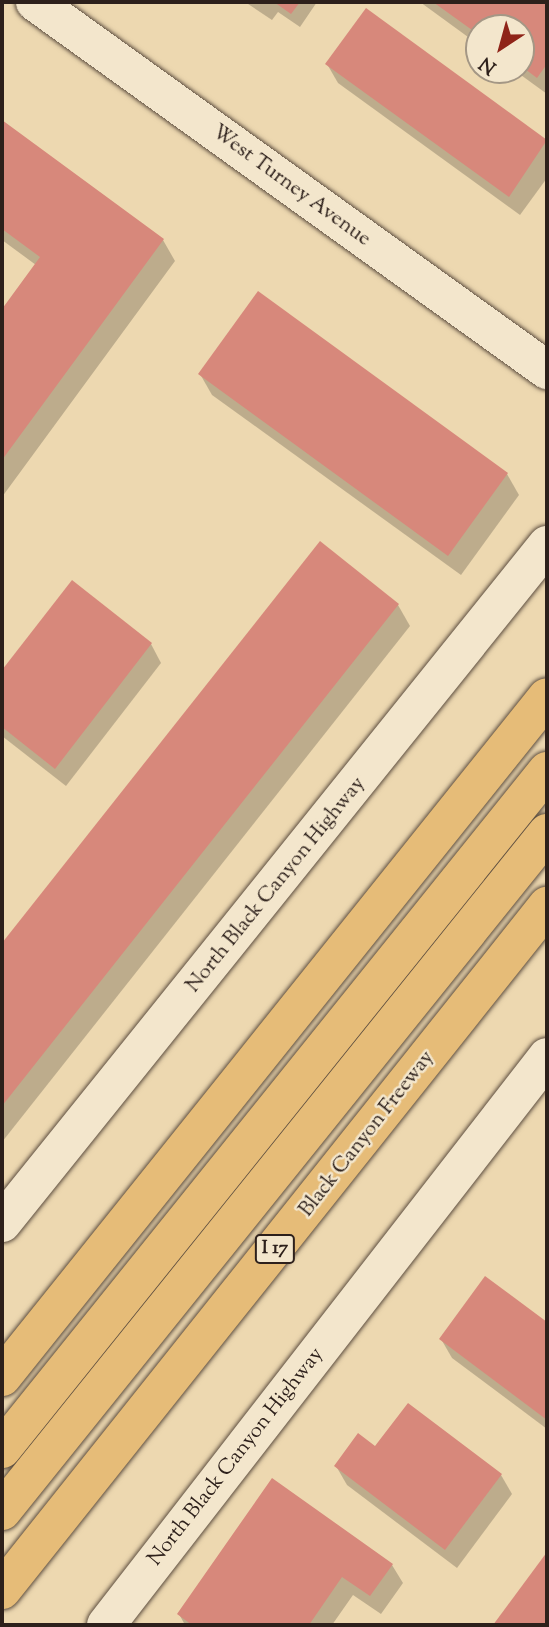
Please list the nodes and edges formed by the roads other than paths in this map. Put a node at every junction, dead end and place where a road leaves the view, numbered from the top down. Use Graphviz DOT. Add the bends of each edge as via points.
graph roads {
  1 [pos="35,2"];
  2 [pos="547,370"];
  3 [pos="547,545"];
  4 [pos="547,697"];
  5 [pos="547,771"];
  6 [pos="547,833"];
  7 [pos="547,906"];
  8 [pos="547,1058"];
  9 [pos="2,1223"];
  10 [pos="2,1377"];
  11 [pos="2,1449"];
  12 [pos="2,1511"];
  13 [pos="2,1590"];
  14 [pos="106,1625"];
  1 -- 2 [label="main road, West Turney Avenue"];
  3 -- 9 [label="main road, North Black Canyon Highway"];
  4 -- 10 [label="highway"];
  5 -- 11 [label="highway"];
  6 -- 12 [label="highway"];
  7 -- 13 [label="highway, Black Canyon Freeway / I 17"];
  8 -- 14 [label="main road, North Black Canyon Highway"];
}
